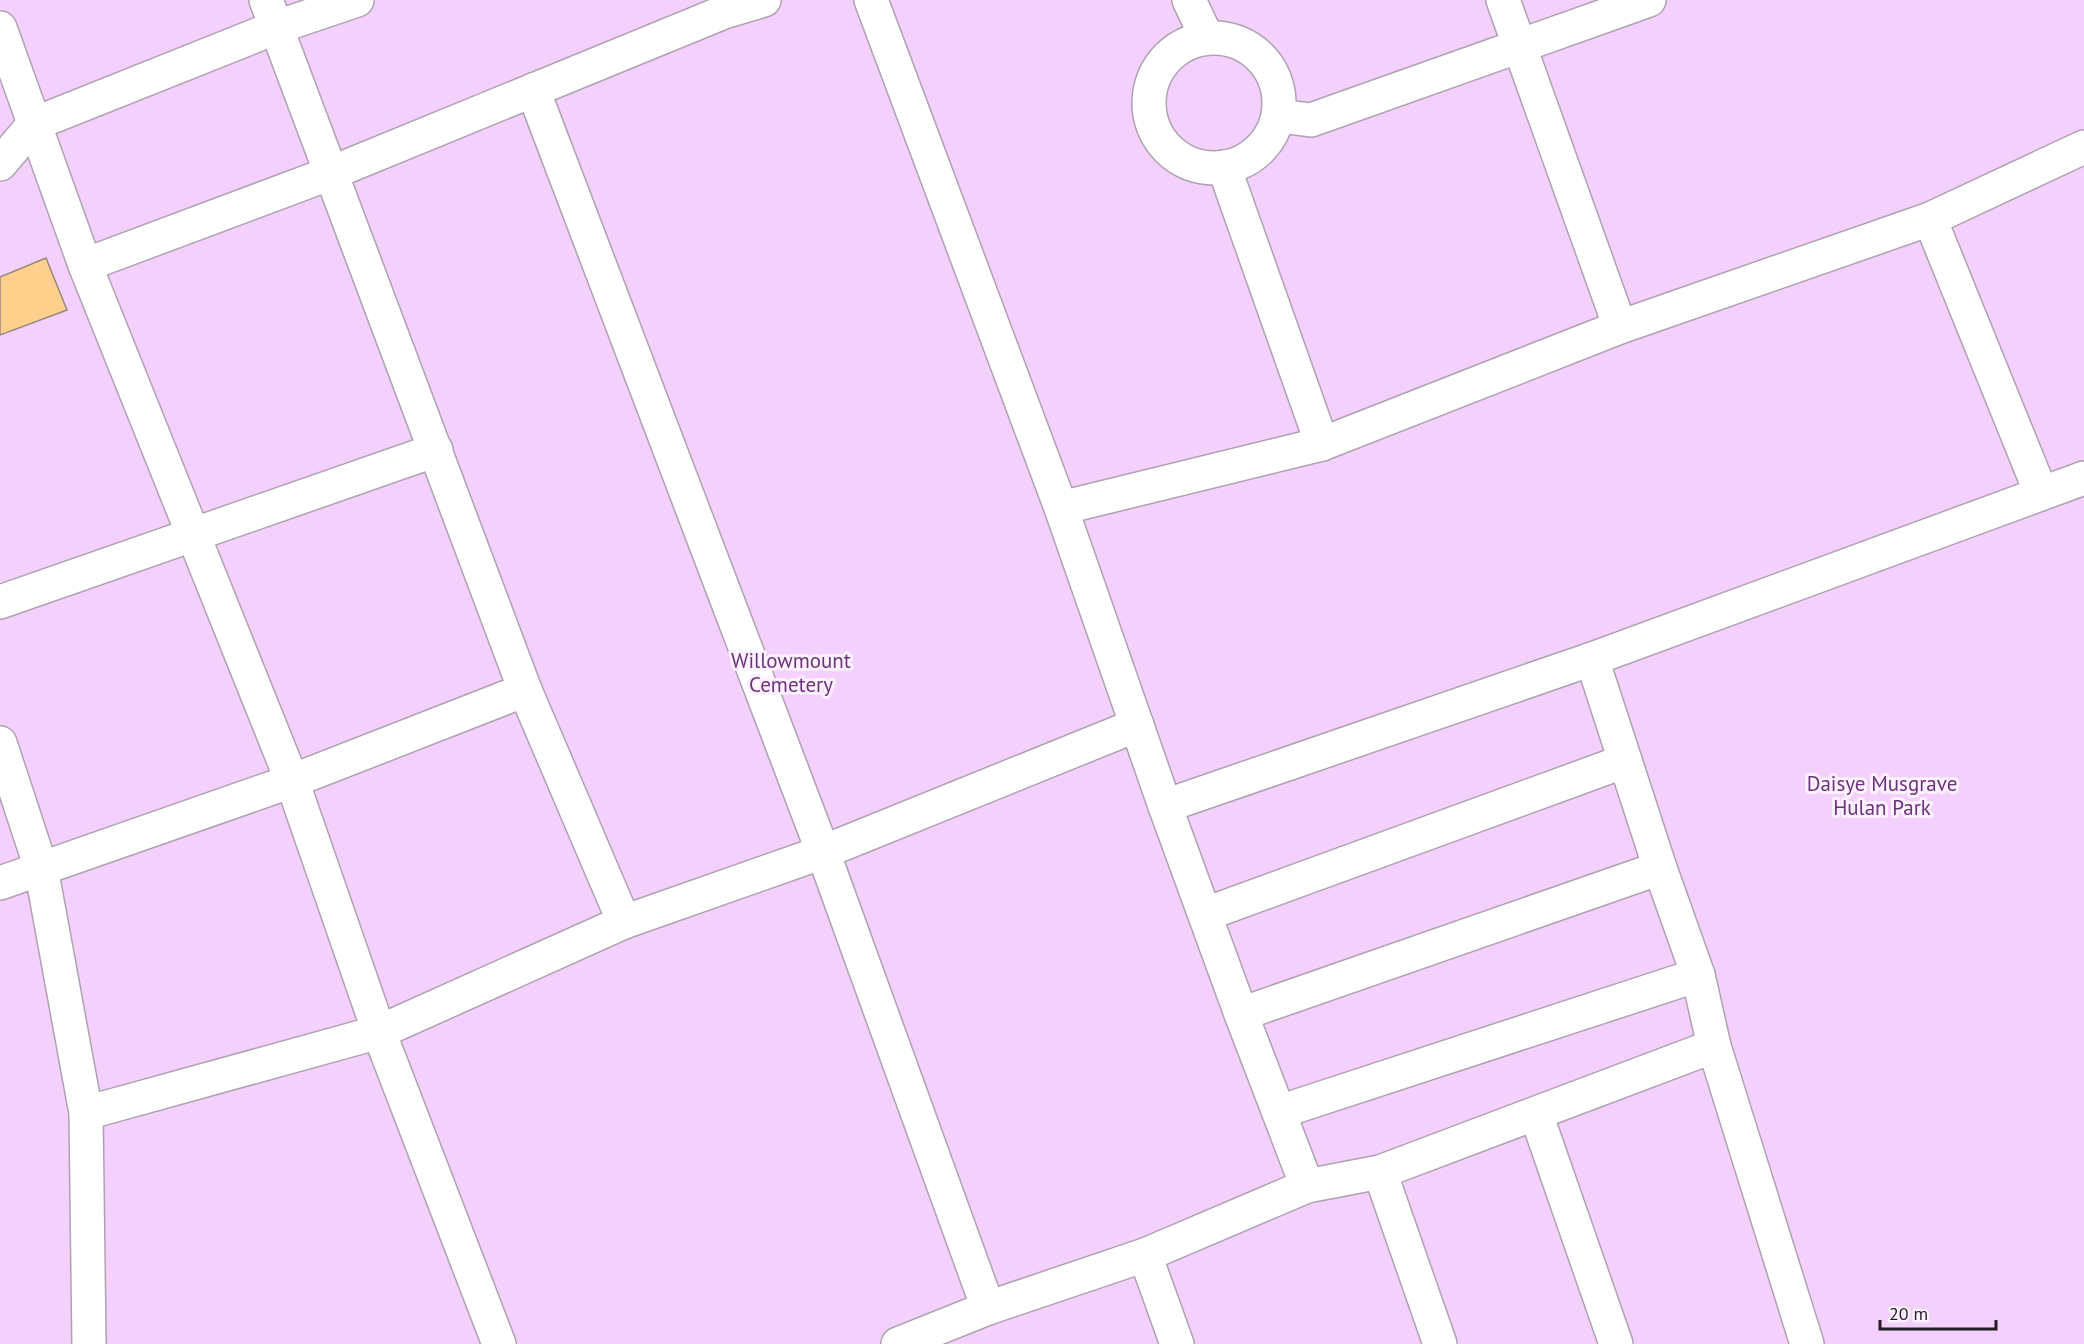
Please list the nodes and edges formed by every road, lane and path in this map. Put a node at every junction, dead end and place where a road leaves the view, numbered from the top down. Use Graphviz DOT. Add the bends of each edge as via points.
graph roads {
  1 [pos="357,0"];
  2 [pos="764,0"];
  3 [pos="871,0"];
  4 [pos="1189,0"];
  5 [pos="1503,0"];
  6 [pos="1649,0"];
  7 [pos="718,6"];
  8 [pos="271,13"];
  9 [pos="0,28"];
  10 [pos="1207,38"];
  11 [pos="1519,46"];
  12 [pos="533,90"];
  13 [pos="1279,116"];
  14 [pos="34,124"];
  15 [pos="2084,147"];
  16 [pos="0,164"];
  17 [pos="1224,167"];
  18 [pos="331,173"];
  19 [pos="1930,219"];
  20 [pos="85,265"];
  21 [pos="1620,327"];
  22 [pos="1322,444"];
  23 [pos="436,450"];
  24 [pos="2084,477"];
  25 [pos="2041,493"];
  26 [pos="1061,508"];
  27 [pos="194,535"];
  28 [pos="0,602"];
  29 [pos="1592,659"];
  30 [pos="525,690"];
  31 [pos="1137,725"];
  32 [pos="0,743"];
  33 [pos="1625,761"];
  34 [pos="292,781"];
  35 [pos="1165,806"];
  36 [pos="823,852"];
  37 [pos="42,868"];
  38 [pos="1660,868"];
  39 [pos="0,883"];
  40 [pos="1206,915"];
  41 [pos="624,922"];
  42 [pos="1698,975"];
  43 [pos="1241,1014"];
  44 [pos="379,1032"];
  45 [pos="1714,1046"];
  46 [pos="1279,1112"];
  47 [pos="86,1113"];
  48 [pos="1536,1114"];
  49 [pos="1380,1172"];
  50 [pos="1308,1186"];
  51 [pos="1144,1255"];
  52 [pos="988,1308"];
  53 [pos="88,1344"];
  54 [pos="499,1344"];
  55 [pos="898,1344"];
  56 [pos="1177,1344"];
  57 [pos="1440,1344"];
  58 [pos="1616,1344"];
  59 [pos="1807,1344"];
  1 -- 8 [label="lane"];
  2 -- 7 [label="lane"];
  3 -- 26 [label="lane"];
  4 -- 10 [label="lane"];
  5 -- 11 [label="lane"];
  6 -- 11 [label="lane"];
  7 -- 12 [label="lane"];
  8 -- 14 [label="lane"];
  8 -- 18 [label="lane"];
  9 -- 14 [label="lane"];
  10 -- 13 [label="lane" via="1227,39 1246,46 1262,59 1274,75"];
  10 -- 17 [label="lane" via="1169,55 1150,91 1149,111 1155,131 1167,148 1203,167"];
  11 -- 13 [label="lane" via="1311,120"];
  11 -- 21 [label="lane"];
  12 -- 18 [label="lane"];
  12 -- 36 [label="lane"];
  13 -- 17 [label="lane" via="1259,150"];
  14 -- 16 [label="lane"];
  14 -- 20 [label="lane"];
  15 -- 19 [label="lane"];
  17 -- 22 [label="lane"];
  18 -- 20 [label="lane"];
  18 -- 23 [label="lane"];
  19 -- 21 [label="lane"];
  19 -- 25 [label="lane"];
  20 -- 27 [label="lane"];
  21 -- 22 [label="lane"];
  22 -- 26 [label="lane"];
  23 -- 27 [label="lane"];
  23 -- 30 [label="lane"];
  24 -- 25 [label="lane"];
  25 -- 29 [label="lane"];
  26 -- 31 [label="lane"];
  27 -- 28 [label="lane"];
  27 -- 34 [label="lane"];
  29 -- 33 [label="lane"];
  29 -- 35 [label="lane"];
  30 -- 34 [label="lane"];
  30 -- 41 [label="lane"];
  31 -- 35 [label="lane"];
  31 -- 36 [label="lane"];
  32 -- 37 [label="lane"];
  33 -- 38 [label="lane"];
  33 -- 40 [label="lane"];
  34 -- 37 [label="lane"];
  34 -- 44 [label="lane"];
  35 -- 40 [label="lane"];
  36 -- 41 [label="lane"];
  36 -- 52 [label="lane"];
  37 -- 39 [label="lane"];
  37 -- 47 [label="lane"];
  38 -- 42 [label="lane"];
  38 -- 43 [label="lane"];
  40 -- 43 [label="lane"];
  41 -- 44 [label="lane"];
  42 -- 45 [label="lane"];
  42 -- 46 [label="lane"];
  43 -- 46 [label="lane"];
  44 -- 47 [label="lane"];
  44 -- 54 [label="lane"];
  45 -- 48 [label="lane"];
  45 -- 59 [label="lane"];
  46 -- 50 [label="lane"];
  47 -- 53 [label="lane"];
  48 -- 49 [label="lane"];
  48 -- 58 [label="lane"];
  49 -- 50 [label="lane"];
  49 -- 57 [label="lane"];
  50 -- 51 [label="lane"];
  51 -- 52 [label="lane"];
  51 -- 56 [label="lane"];
  52 -- 55 [label="lane"];
}
